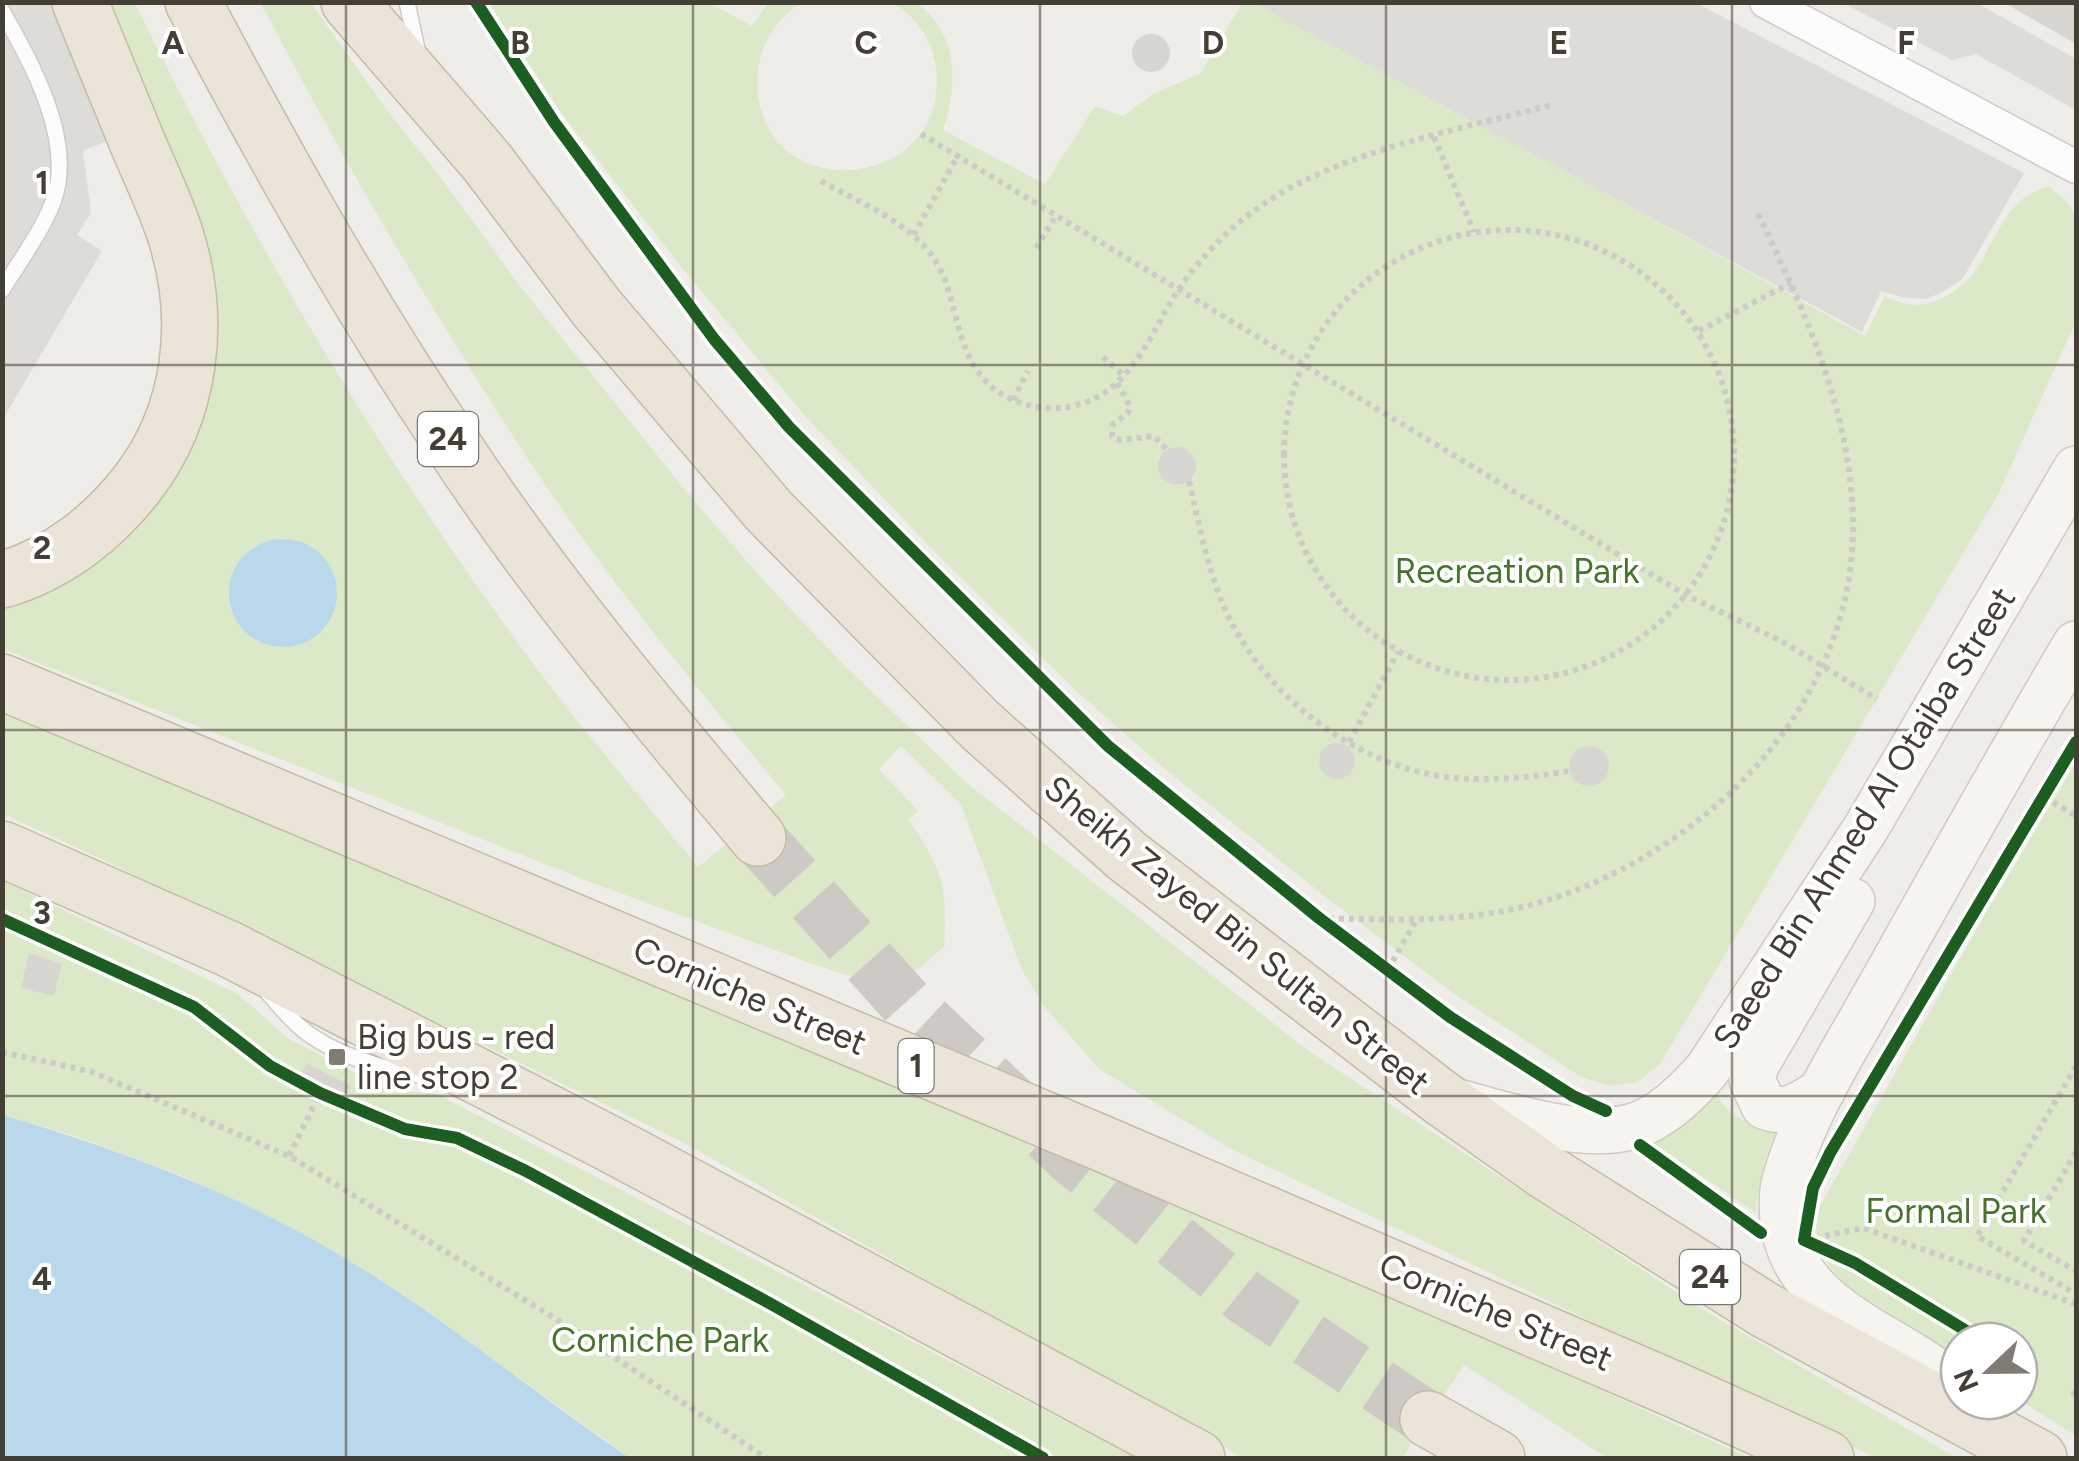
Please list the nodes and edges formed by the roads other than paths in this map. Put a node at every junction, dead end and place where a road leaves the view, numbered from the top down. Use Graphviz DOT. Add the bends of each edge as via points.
graph roads {
  1 [pos="80,2"];
  2 [pos="193,2"];
  3 [pos="349,2"];
  4 [pos="407,2"];
  5 [pos="1766,2"];
  6 [pos="2,10"];
  7 [pos="420,63"];
  8 [pos="2076,167"];
  9 [pos="2,290"];
  10 [pos="2076,469"];
  11 [pos="2,580"];
  12 [pos="2076,644"];
  13 [pos="2,682"];
  14 [pos="1866,828"];
  15 [pos="758,838"];
  16 [pos="2,849"];
  17 [pos="1822,1091"];
  18 [pos="1440,1097"];
  19 [pos="1939,1371"];
  20 [pos="1939,1396"];
  21 [pos="1428,1419"];
  22 [pos="1989,1421"];
  23 [pos="1197,1458"];
  24 [pos="1497,1458"];
  25 [pos="1826,1458"];
  26 [pos="2040,1458"];
  1 -- 11 [label="highway" via="176,238 191,320 187,372 174,420 124,502 54,558"];
  2 -- 15 [label="highway, 24" via="363,308 456,450 582,624"];
  3 -- 18 [label="highway, Sheikh Zayed Bin Sultan Street / 24" via="768,511 980,726 1127,856"];
  4 -- 7 [label="lane"];
  5 -- 8 [label="street"];
  6 -- 9 [label="lane" via="28,56 54,127 59,169 50,208"];
  10 -- 14 [label="main road, Saeed Bin Ahmed Al Otaiba Street"];
  12 -- 17 [label="main road"];
  13 -- 25 [label="highway, Corniche Street / 1" via="1101,1143"];
  14 -- 17 [label="main road" via="1861,884 1752,1080 1772,1110 1789,1110"];
  14 -- 18 [label="main road, Saeed Bin Ahmed Al Otaiba Street" via="1708,1070 1652,1120 1572,1130"];
  16 -- 23 [label="highway" via="229,949"];
  17 -- 19 [label="main road" via="1782,1189 1785,1237 1810,1282 1833,1304"];
  18 -- 20 [label="highway, Sheikh Zayed Bin Sultan Street / 24" via="1654,1243 1830,1346"];
  21 -- 24 [label="highway"];
  22 -- 26 [label="highway, Sheikh Zayed Bin Sultan Street / 24"];
}
